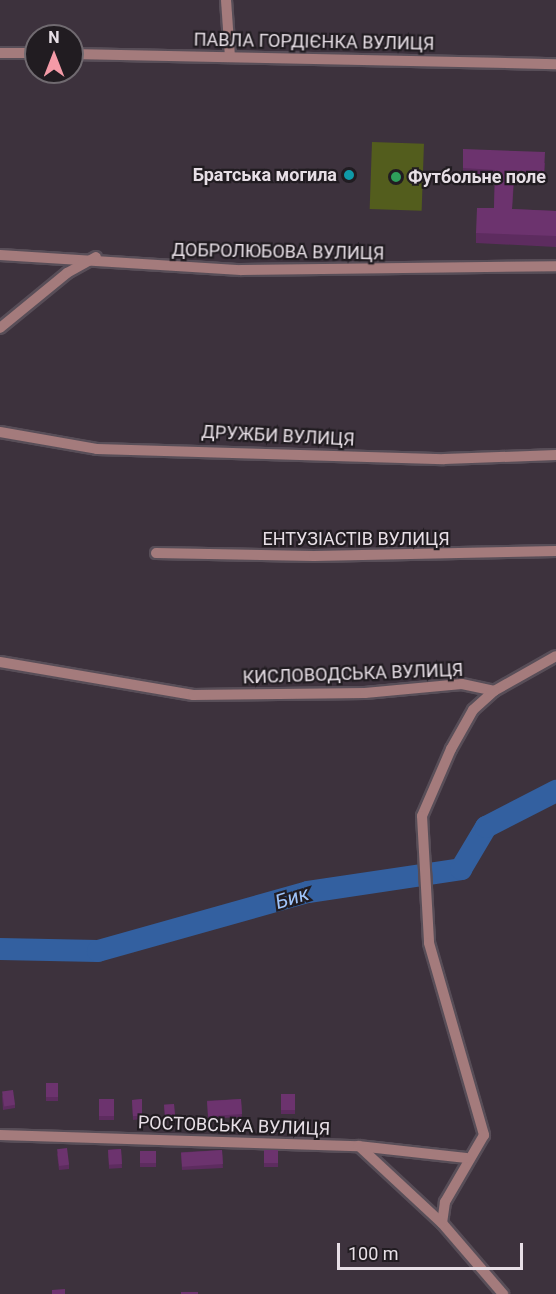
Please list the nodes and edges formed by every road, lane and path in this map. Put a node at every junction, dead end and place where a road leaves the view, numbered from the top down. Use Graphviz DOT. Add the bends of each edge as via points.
graph roads {
  1 [pos="225,0"];
  2 [pos="0,53"];
  3 [pos="24,53"];
  4 [pos="84,54"];
  5 [pos="230,57"];
  6 [pos="556,64"];
  7 [pos="0,255"];
  8 [pos="97,257"];
  9 [pos="556,266"];
  10 [pos="0,328"];
  11 [pos="0,432"];
  12 [pos="556,455"];
  13 [pos="556,551"];
  14 [pos="156,553"];
  15 [pos="556,656"];
  16 [pos="0,662"];
  17 [pos="494,691"];
  18 [pos="0,1135"];
  19 [pos="358,1146"];
  20 [pos="466,1158"];
  21 [pos="442,1223"];
  22 [pos="503,1294"];
  1 -- 5 [label="street"];
  2 -- 3 [label="street"];
  4 -- 5 [label="street, ПАВЛА ГОРДІЄНКА ВУЛИЦЯ"];
  5 -- 6 [label="street, ПАВЛА ГОРДІЄНКА ВУЛИЦЯ"];
  7 -- 8 [label="street, ДОБРОЛЮБОВА ВУЛИЦЯ"];
  8 -- 9 [label="street, ДОБРОЛЮБОВА ВУЛИЦЯ" via="241,270"];
  8 -- 10 [label="street" via="68,273"];
  11 -- 12 [label="street, ДРУЖБИ ВУЛИЦЯ" via="97,449 433,459"];
  13 -- 14 [label="street, ЕНТУЗІАСТІВ ВУЛИЦЯ" via="314,556"];
  15 -- 17 [label="street"];
  16 -- 17 [label="street, КИСЛОВОДСЬКА ВУЛИЦЯ" via="193,694 365,693 462,684"];
  17 -- 20 [label="street" via="474,710 451,749 422,816 424,909 483,1135"];
  18 -- 19 [label="street, РОСТОВСЬКА ВУЛИЦЯ"];
  19 -- 20 [label="street, РОСТОВСЬКА ВУЛИЦЯ"];
  19 -- 21 [label="street"];
  20 -- 21 [label="street" via="445,1202"];
  21 -- 22 [label="street"];
}
